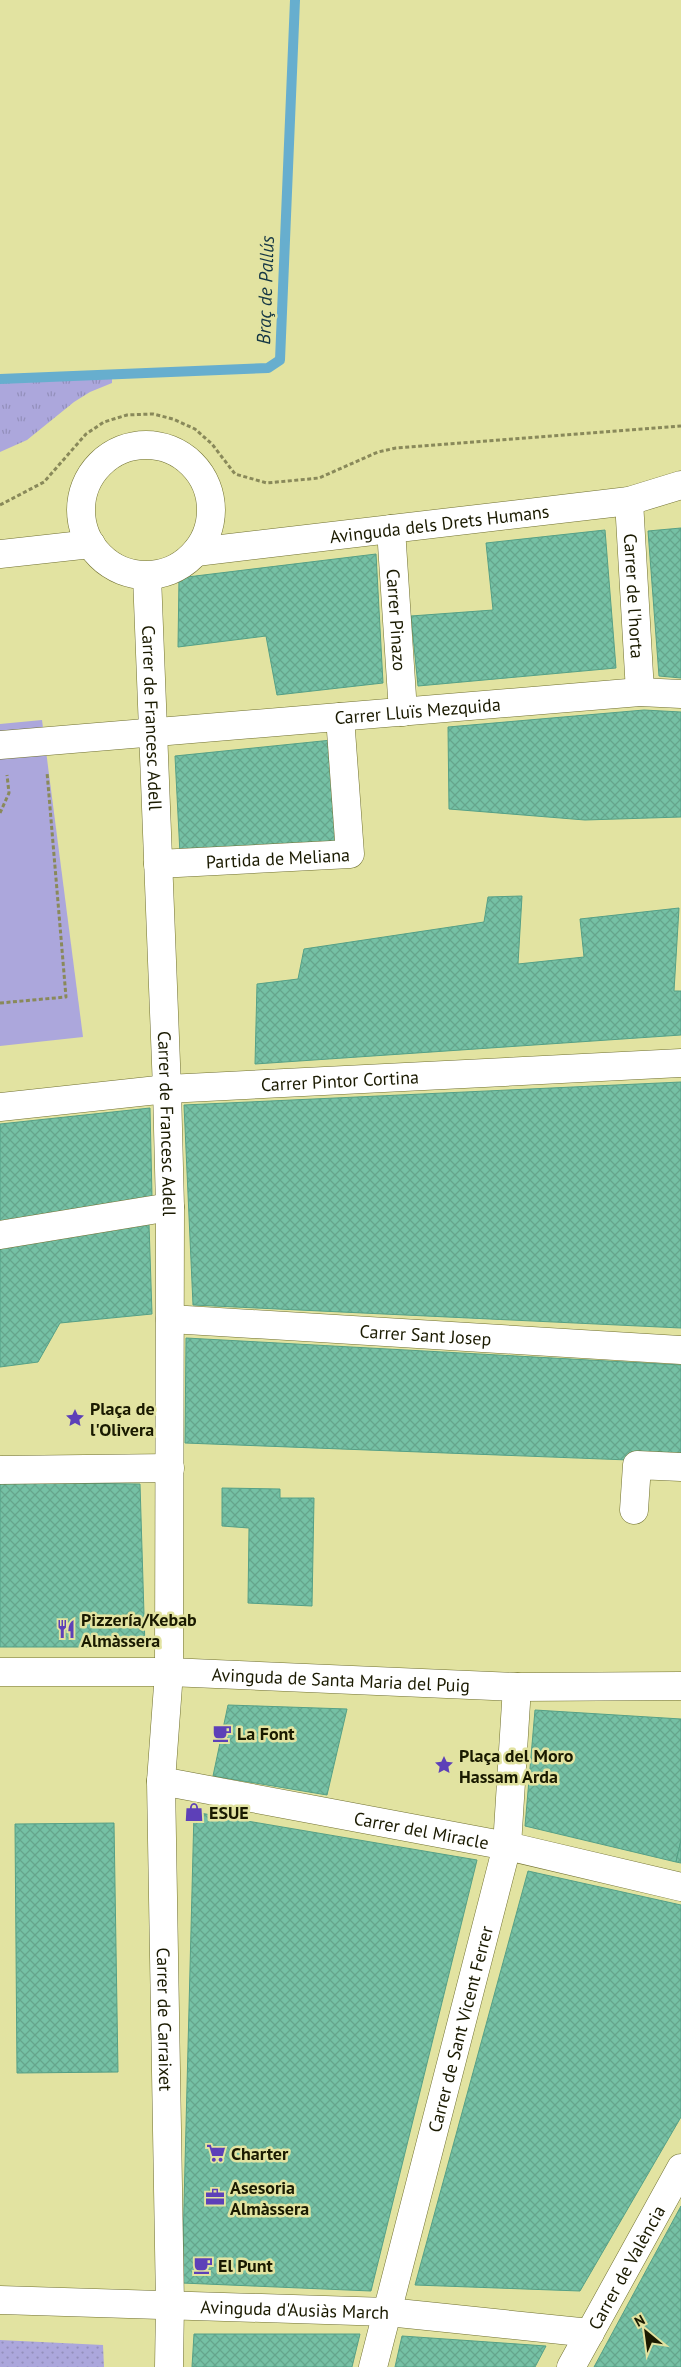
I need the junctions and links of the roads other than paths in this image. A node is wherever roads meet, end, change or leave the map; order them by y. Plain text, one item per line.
1 (681, 485) edge
2 (629, 500) junction
3 (391, 529) junction
4 (90, 544) junction
5 (196, 552) junction
6 (0, 554) edge
7 (148, 576) junction
8 (640, 692) junction
9 (681, 694) edge
10 (403, 712) junction
11 (340, 717) junction
12 (154, 732) junction
13 (3, 745) edge
14 (158, 864) junction
15 (681, 1063) edge
16 (167, 1088) junction
17 (0, 1107) edge
18 (170, 1208) junction
19 (0, 1235) edge
20 (170, 1319) junction
21 (681, 1350) edge
22 (681, 1467) edge
23 (170, 1468) junction
24 (0, 1470) edge
25 (634, 1510) dead end
26 (0, 1672) edge
27 (169, 1672) junction
28 (681, 1686) edge
29 (517, 1687) junction
30 (161, 1780) junction
31 (507, 1846) junction
32 (681, 1887) edge
33 (681, 2168) edge
34 (0, 2300) edge
35 (170, 2304) junction
36 (388, 2312) junction
37 (590, 2333) junction
38 (169, 2367) edge
39 (373, 2367) edge
40 (571, 2367) edge

1 - 2 street, Avinguda dels Drets Humans
2 - 3 street, Avinguda dels Drets Humans
2 - 8 street, Carrer de l'horta
3 - 5 street, Avinguda dels Drets Humans
3 - 10 street, Carrer Pinazo
4 - 5 street
4 - 6 street
4 - 7 street
5 - 7 street
7 - 12 street, Carrer de Francesc Adell
8 - 9 street, Carrer Lluïs Mezquida
8 - 10 street, Carrer Lluïs Mezquida
10 - 11 street, Carrer Lluïs Mezquida
11 - 12 street, Carrer Lluïs Mezquida
11 - 14 street, Partida de Meliana
12 - 13 street, Carrer Lluïs Mezquida
12 - 14 street, Carrer de Francesc Adell
14 - 16 street, Carrer de Francesc Adell
15 - 16 street, Carrer Pintor Cortina
16 - 17 street, Carrer Pintor Cortina
16 - 18 street, Carrer de Francesc Adell
18 - 19 street
18 - 20 street, Carrer de Francesc Adell
20 - 21 street, Carrer Sant Josep
20 - 23 street, Carrer de Francesc Adell
22 - 25 street
23 - 24 street
23 - 27 street, Carrer de Francesc Adell
26 - 27 street, Avinguda de Santa Maria del Puig
27 - 29 street, Avinguda de Santa Maria del Puig
27 - 30 street, Carrer de Carraixet
28 - 29 street, Avinguda de Santa Maria del Puig
29 - 31 street, Carrer de Sant Vicent Ferrer
30 - 31 street, Carrer del Miracle
30 - 35 street, Carrer de Carraixet
31 - 32 street, Carrer del Miracle
31 - 36 street, Carrer de Sant Vicent Ferrer
33 - 37 street, Carrer de València
34 - 35 street, Avinguda d'Ausiàs March
35 - 36 street, Avinguda d'Ausiàs March
35 - 38 street, Carrer de Carraixet
36 - 37 street, Avinguda d'Ausiàs March
36 - 39 street, Carrer de Sant Vicent Ferrer
37 - 40 street, Carrer de València

